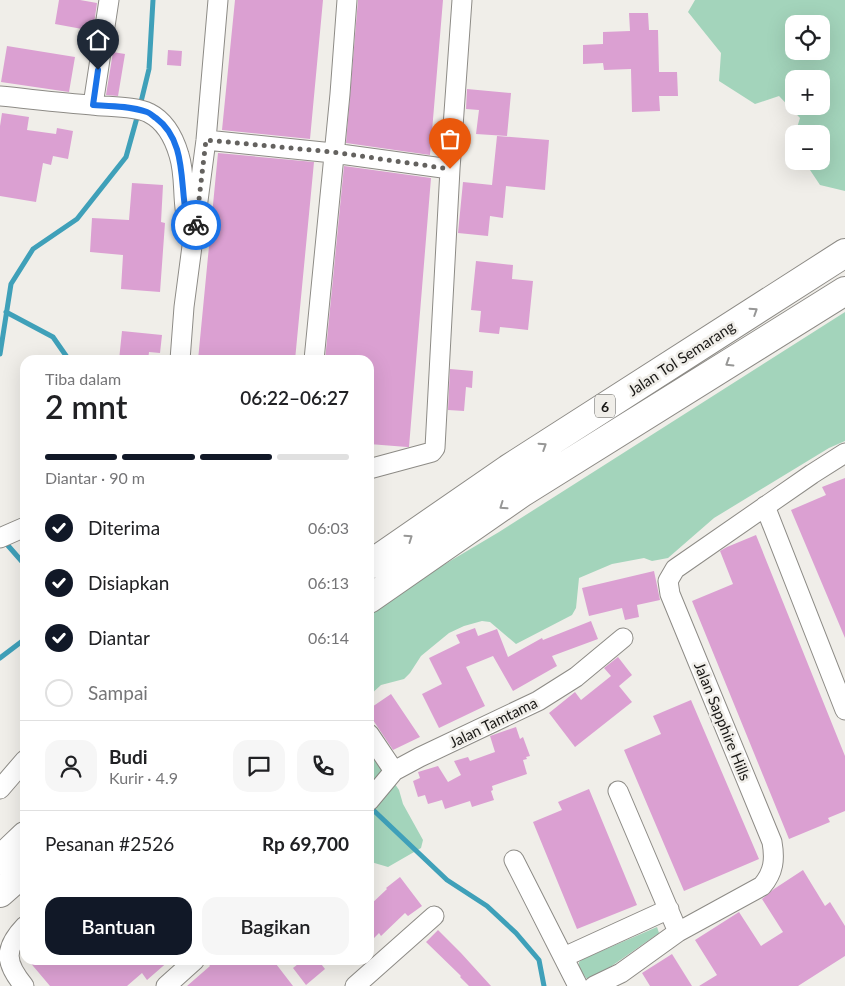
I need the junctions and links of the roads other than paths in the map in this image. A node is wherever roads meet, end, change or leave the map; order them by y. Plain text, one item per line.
1 (109, 0) edge
2 (218, 0) edge
3 (347, 0) edge
4 (462, 0) edge
5 (0, 96) edge
6 (93, 105) junction
7 (206, 140) junction
8 (333, 152) junction
9 (450, 169) junction
10 (194, 236) junction
11 (845, 253) edge
12 (845, 291) edge
13 (180, 355) edge
14 (314, 355) edge
15 (845, 453) edge
16 (374, 467) edge
17 (765, 506) junction
18 (20, 528) edge
19 (0, 538) edge
20 (374, 563) edge
21 (374, 596) edge
22 (623, 638) dead end
23 (845, 710) edge
24 (374, 742) edge
25 (20, 766) edge
26 (394, 772) junction
27 (0, 789) edge
28 (618, 791) dead end
29 (374, 795) edge
30 (20, 841) edge
31 (0, 860) edge
32 (514, 860) dead end
33 (20, 875) edge
34 (0, 893) edge
35 (669, 909) junction
36 (434, 916) dead end
37 (20, 931) edge
38 (678, 932) junction
39 (564, 958) junction
40 (189, 965) edge
41 (625, 980) edge
42 (24, 986) edge
43 (166, 986) edge
44 (355, 986) edge
45 (578, 986) edge
46 (594, 986) edge

1 - 6 street
2 - 7 street
3 - 8 street
4 - 9 street
5 - 6 street
6 - 10 street
7 - 8 street
7 - 10 street
8 - 9 street
8 - 14 street
9 - 16 street
10 - 13 street
20 -> 11 highway, Jalan Tol Semarang / 6
12 -> 21 highway, Jalan Tol Semarang / 6
15 - 17 street, Jalan Sapphire Hills
17 - 23 street
17 - 38 street, Jalan Sapphire Hills
18 - 19 street
22 - 26 street, Jalan Tamtama
24 - 26 street
25 - 27 street
26 - 29 street, Jalan Tamtama
28 - 35 street
30 - 31 highway
32 - 39 street
33 - 34 highway
35 - 38 street
35 - 39 street
36 - 44 street
37 - 42 street
38 - 41 street, Jalan Sapphire Hills
39 - 45 street
40 - 43 street
41 - 46 street, Jalan Sapphire Hills

